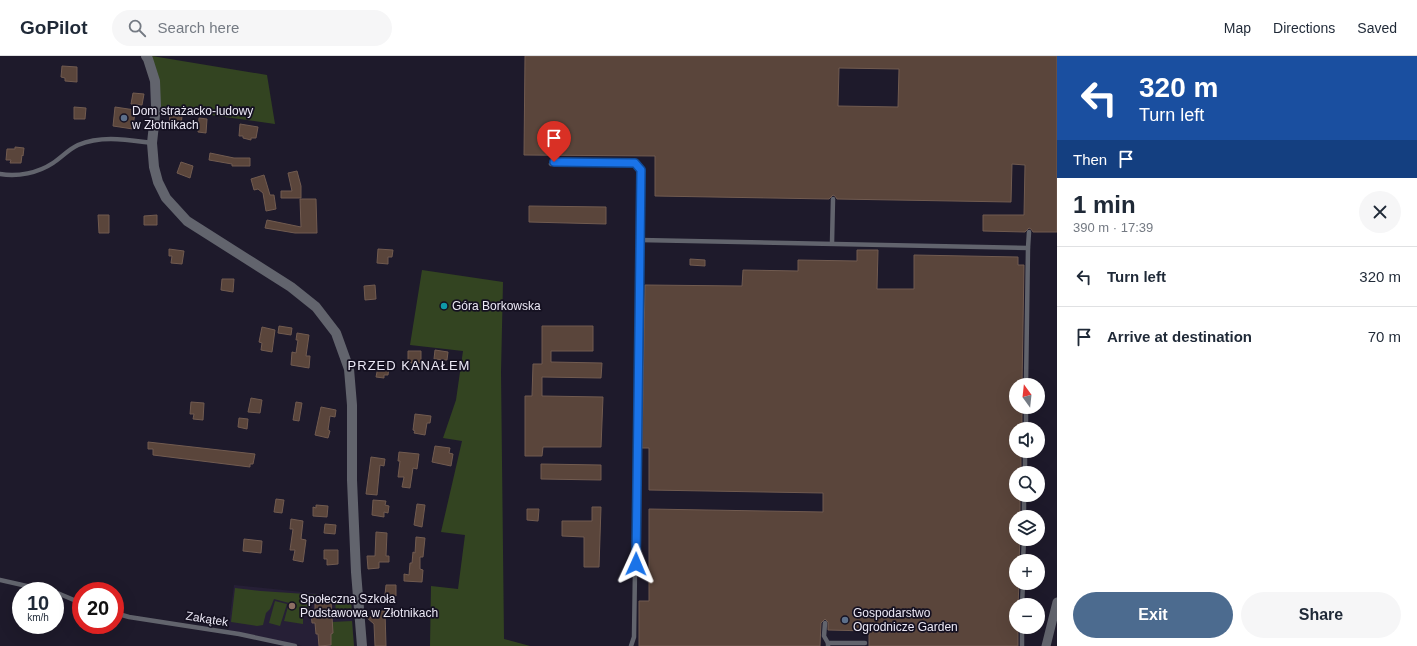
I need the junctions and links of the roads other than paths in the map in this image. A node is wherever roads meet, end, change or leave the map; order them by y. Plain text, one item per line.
1 (146, 56) edge
2 (152, 143) junction
3 (551, 164) dead end
4 (0, 174) edge
5 (833, 199) dead end
6 (1029, 232) dead end
7 (640, 240) junction
8 (832, 243) junction
9 (1028, 248) junction
10 (1026, 378) edge
11 (0, 580) edge
12 (12, 583) edge
13 (1057, 602) edge
14 (124, 615) edge
15 (825, 623) dead end
16 (1022, 634) edge
17 (865, 643) dead end
18 (828, 645) edge
19 (295, 646) edge
20 (362, 646) edge
21 (631, 646) edge
22 (1022, 646) edge
23 (1046, 646) edge

1 - 2 street
2 - 4 lane
2 - 20 street
3 - 7 lane
5 - 8 lane
6 - 9 lane
7 - 8 lane
7 - 21 lane
8 - 9 lane
9 - 10 lane
11 - 12 lane
13 - 23 street
14 - 19 lane, Zakątek
15 - 18 lane
16 - 22 lane
17 - 18 lane

